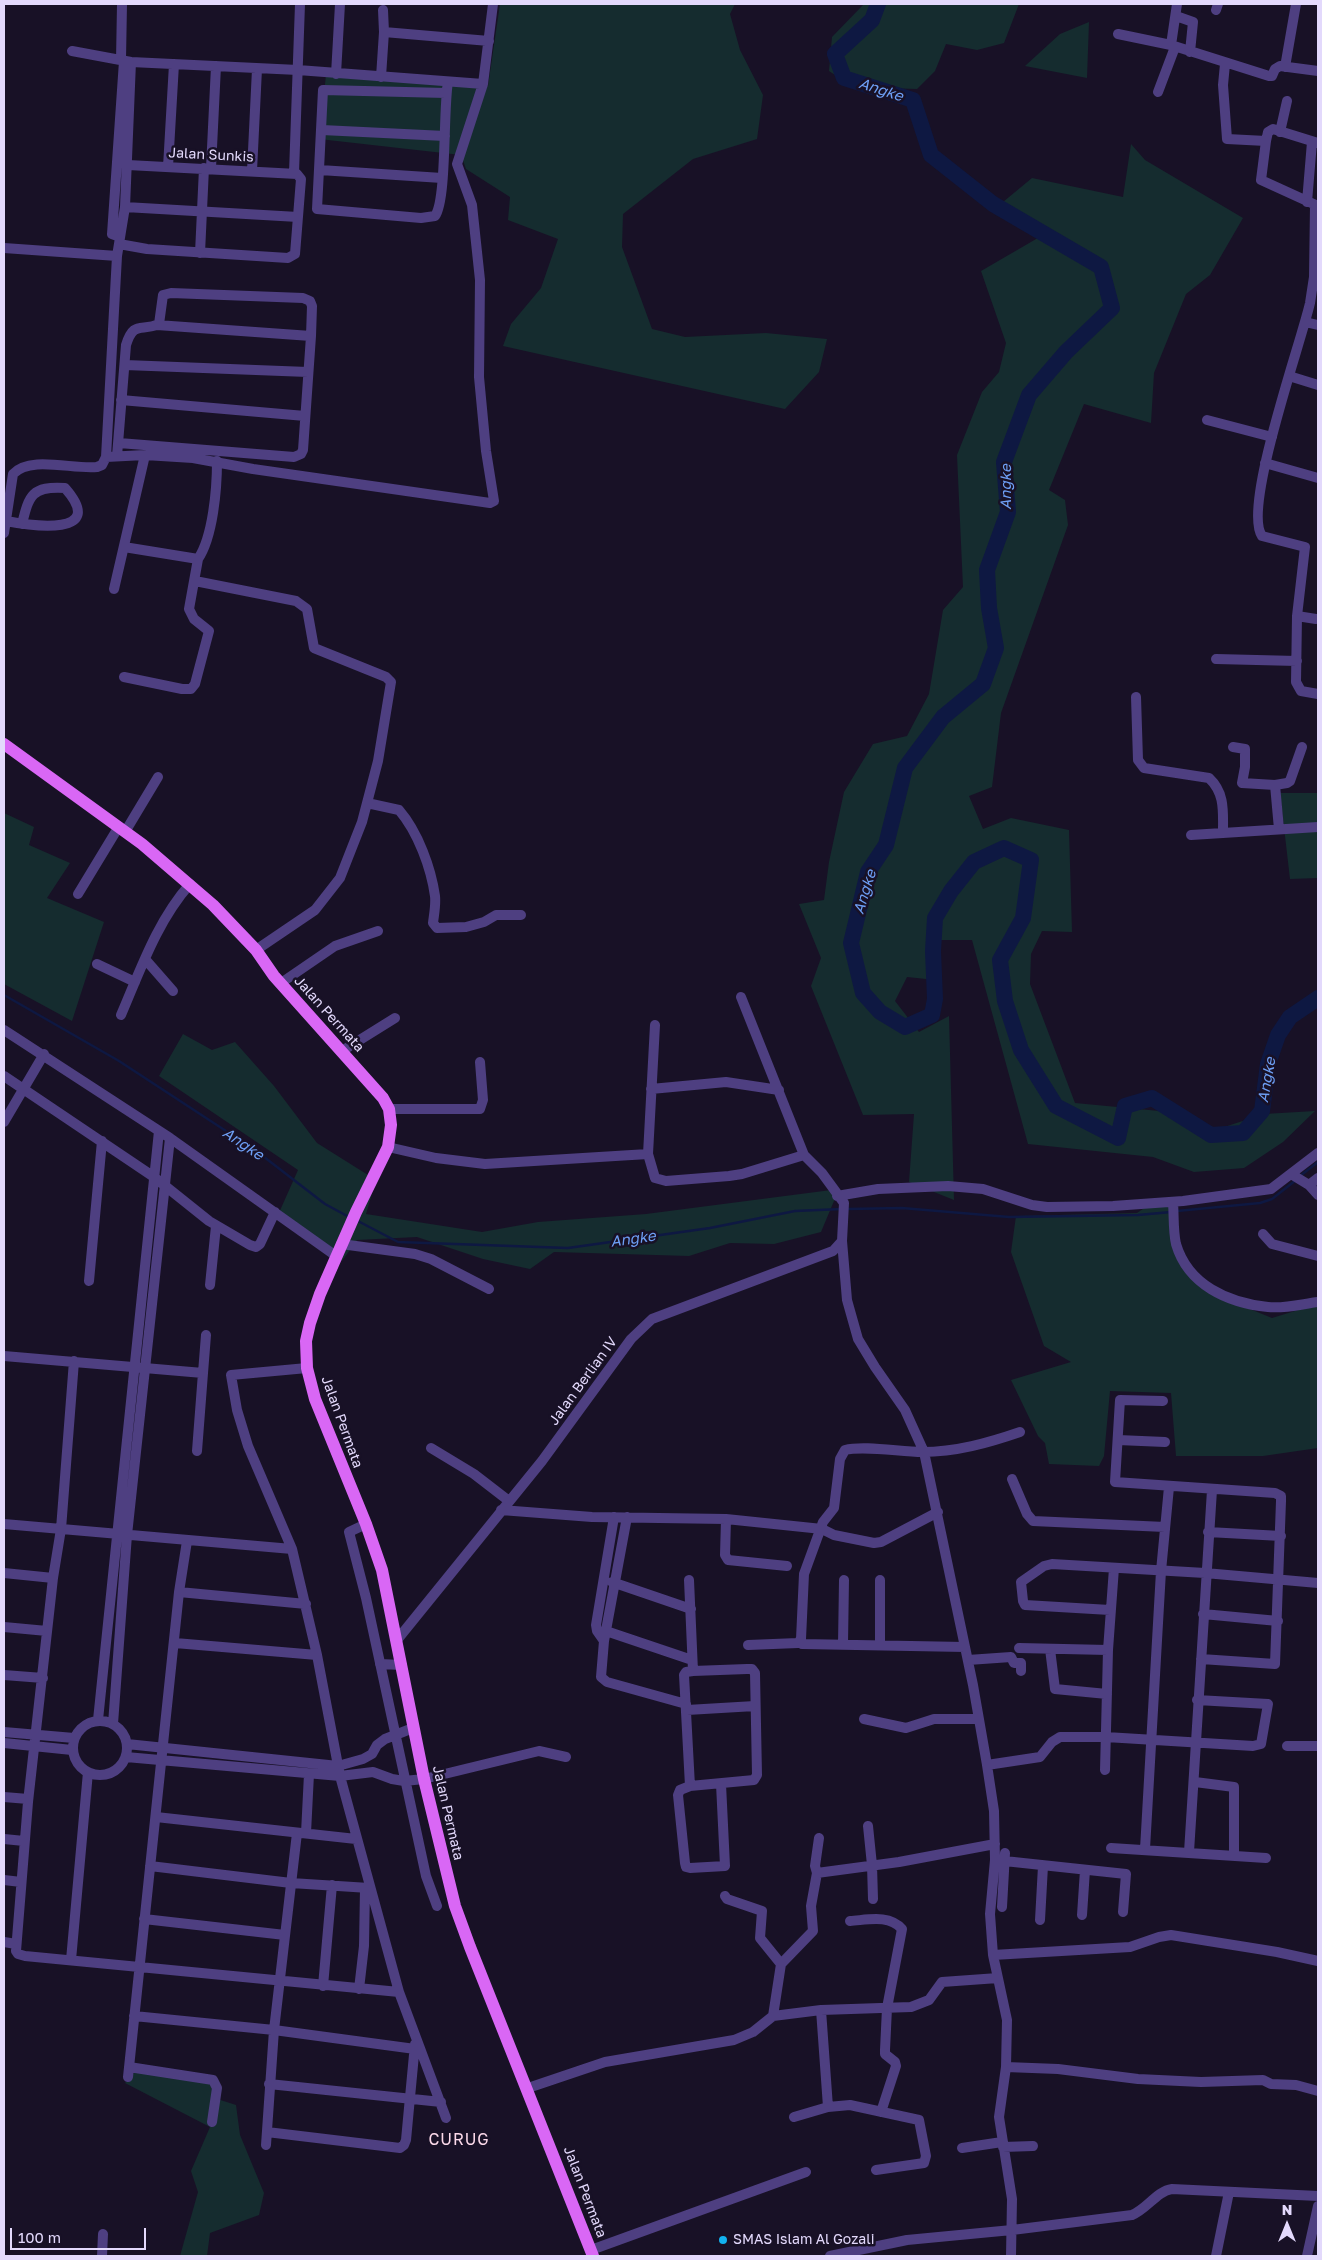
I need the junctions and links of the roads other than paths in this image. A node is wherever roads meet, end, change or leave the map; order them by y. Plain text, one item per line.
1 (122, 4) edge
2 (300, 4) edge
3 (340, 4) edge
4 (493, 4) edge
5 (1177, 4) edge
6 (1296, 4) edge
7 (384, 10) dead end
8 (1176, 16) junction
9 (384, 32) junction
10 (1118, 34) dead end
11 (489, 41) junction
12 (1173, 46) junction
13 (72, 51) dead end
14 (1190, 52) junction
15 (125, 61) junction
16 (174, 64) junction
17 (1225, 64) junction
18 (216, 66) junction
19 (1285, 67) junction
20 (257, 68) junction
21 (298, 70) junction
22 (1318, 72) edge
23 (336, 74) junction
24 (381, 77) junction
25 (448, 82) junction
26 (483, 84) junction
27 (1158, 92) dead end
28 (446, 93) junction
29 (1288, 101) dead end
30 (322, 130) junction
31 (1280, 132) junction
32 (445, 136) junction
33 (1266, 141) junction
34 (1315, 143) edge
35 (128, 165) junction
36 (168, 167) junction
37 (207, 168) junction
38 (320, 170) junction
39 (252, 171) junction
40 (294, 173) junction
41 (442, 178) junction
42 (127, 182) junction
43 (116, 183) junction
44 (1313, 204) edge
45 (125, 208) junction
46 (202, 210) junction
47 (298, 217) junction
48 (119, 241) junction
49 (4, 248) edge
50 (200, 252) junction
51 (117, 256) junction
52 (1305, 322) junction
53 (157, 325) junction
54 (1318, 325) edge
55 (310, 336) junction
56 (125, 365) junction
57 (308, 372) junction
58 (1289, 376) junction
59 (1318, 385) edge
60 (120, 400) junction
61 (305, 416) junction
62 (1207, 420) dead end
63 (1272, 437) junction
64 (120, 443) junction
65 (145, 455) junction
66 (111, 457) junction
67 (217, 461) junction
68 (1265, 463) junction
69 (8, 474) edge
70 (1318, 478) edge
71 (6, 521) junction
72 (22, 524) junction
73 (4, 533) edge
74 (124, 547) junction
75 (198, 559) junction
76 (195, 581) junction
77 (114, 589) dead end
78 (1298, 616) junction
79 (1316, 619) dead end
80 (1216, 659) dead end
81 (1298, 661) junction
82 (124, 677) dead end
83 (1318, 694) edge
84 (1136, 696) dead end
85 (4, 744) edge
86 (1233, 747) dead end
87 (1302, 748) dead end
88 (158, 777) dead end
89 (1275, 785) junction
90 (367, 803) junction
91 (1318, 827) edge
92 (1279, 829) junction
93 (122, 830) junction
94 (1223, 831) junction
95 (1190, 835) dead end
96 (190, 884) junction
97 (78, 894) dead end
98 (521, 915) dead end
99 (378, 932) dead end
100 (256, 950) junction
101 (145, 959) junction
102 (97, 964) dead end
103 (135, 982) junction
104 (281, 984) junction
105 (173, 991) dead end
106 (741, 997) dead end
107 (121, 1015) dead end
108 (395, 1018) dead end
109 (655, 1025) dead end
110 (4, 1030) edge
111 (342, 1052) junction
112 (44, 1054) junction
113 (480, 1062) dead end
114 (4, 1076) edge
115 (651, 1089) junction
116 (24, 1090) junction
117 (779, 1090) junction
118 (389, 1109) junction
119 (5, 1119) edge
120 (158, 1131) junction
121 (170, 1138) junction
122 (102, 1141) junction
123 (388, 1146) junction
124 (1318, 1153) edge
125 (648, 1154) junction
126 (804, 1155) junction
127 (154, 1178) junction
128 (1299, 1178) junction
129 (1318, 1178) edge
130 (164, 1186) junction
131 (1318, 1194) edge
132 (841, 1199) junction
133 (1173, 1206) junction
134 (275, 1212) junction
135 (216, 1226) junction
136 (1263, 1234) dead end
137 (842, 1241) junction
138 (341, 1245) junction
139 (1318, 1256) edge
140 (89, 1280) dead end
141 (210, 1285) dead end
142 (489, 1289) dead end
143 (1318, 1302) edge
144 (206, 1335) dead end
145 (4, 1356) edge
146 (74, 1361) junction
147 (134, 1367) junction
148 (145, 1368) junction
149 (307, 1368) junction
150 (203, 1373) junction
151 (1163, 1401) dead end
152 (1020, 1432) dead end
153 (1118, 1440) junction
154 (1165, 1442) dead end
155 (431, 1448) dead end
156 (197, 1451) dead end
157 (924, 1452) junction
158 (1012, 1479) dead end
159 (1169, 1488) junction
160 (1212, 1490) junction
161 (509, 1501) junction
162 (501, 1510) junction
163 (938, 1512) junction
164 (627, 1516) junction
165 (614, 1517) junction
166 (726, 1519) junction
167 (4, 1524) edge
168 (366, 1524) junction
169 (1165, 1527) junction
170 (61, 1529) junction
171 (822, 1529) junction
172 (1208, 1532) junction
173 (116, 1533) junction
174 (127, 1535) junction
175 (1281, 1536) junction
176 (187, 1541) junction
177 (292, 1549) junction
178 (787, 1566) dead end
179 (1114, 1568) junction
180 (1161, 1571) junction
181 (4, 1573) edge
182 (1205, 1573) junction
183 (53, 1578) junction
184 (809, 1579) dead end
185 (1280, 1579) junction
186 (604, 1580) junction
187 (689, 1580) dead end
188 (844, 1580) dead end
189 (880, 1580) dead end
190 (616, 1583) junction
191 (1318, 1583) edge
192 (179, 1592) junction
193 (306, 1604) junction
194 (691, 1609) junction
195 (1110, 1610) junction
196 (1203, 1614) junction
197 (1278, 1621) junction
198 (4, 1627) edge
199 (47, 1631) junction
200 (605, 1636) junction
201 (397, 1640) junction
202 (174, 1643) junction
203 (844, 1644) junction
204 (748, 1645) dead end
205 (880, 1645) junction
206 (965, 1647) junction
207 (1019, 1648) dead end
208 (1050, 1649) junction
209 (1108, 1650) junction
210 (317, 1655) junction
211 (1201, 1659) junction
212 (692, 1660) junction
213 (968, 1660) junction
214 (380, 1664) junction
215 (402, 1665) junction
216 (692, 1671) junction
217 (1021, 1671) dead end
218 (4, 1675) edge
219 (44, 1678) junction
220 (1107, 1694) junction
221 (1197, 1700) junction
222 (755, 1706) junction
223 (686, 1707) junction
224 (864, 1719) dead end
225 (978, 1719) junction
226 (98, 1720) junction
227 (113, 1724) junction
228 (413, 1728) junction
229 (4, 1732) edge
230 (37, 1735) junction
231 (395, 1735) junction
232 (1106, 1737) junction
233 (74, 1738) junction
234 (1151, 1739) junction
235 (4, 1743) edge
236 (1196, 1743) junction
237 (127, 1744) junction
238 (36, 1746) junction
239 (1287, 1746) dead end
240 (1318, 1746) edge
241 (163, 1748) junction
242 (72, 1750) junction
243 (126, 1757) junction
244 (566, 1757) dead end
245 (162, 1760) junction
246 (987, 1765) junction
247 (338, 1766) junction
248 (1105, 1770) dead end
249 (88, 1772) junction
250 (309, 1774) junction
251 (340, 1776) junction
252 (424, 1779) junction
253 (404, 1782) junction
254 (1195, 1782) junction
255 (721, 1784) junction
256 (690, 1786) junction
257 (4, 1797) edge
258 (28, 1799) junction
259 (156, 1817) junction
260 (868, 1826) dead end
261 (301, 1833) junction
262 (819, 1838) dead end
263 (4, 1839) edge
264 (356, 1839) junction
265 (24, 1841) junction
266 (995, 1844) junction
267 (1111, 1848) dead end
268 (1145, 1849) junction
269 (1189, 1852) junction
270 (1234, 1856) junction
271 (1001, 1858) junction
272 (1266, 1858) dead end
273 (872, 1865) junction
274 (150, 1866) junction
275 (1043, 1866) junction
276 (1085, 1870) junction
277 (817, 1873) junction
278 (4, 1880) edge
279 (22, 1882) junction
280 (291, 1883) junction
281 (332, 1885) junction
282 (367, 1888) junction
283 (725, 1896) dead end
284 (873, 1899) dead end
285 (436, 1906) dead end
286 (1002, 1908) dead end
287 (1123, 1912) dead end
288 (1082, 1916) dead end
289 (144, 1919) junction
290 (1040, 1920) dead end
291 (850, 1921) dead end
292 (285, 1935) junction
293 (4, 1942) edge
294 (16, 1944) junction
295 (994, 1955) junction
296 (71, 1960) junction
297 (1318, 1961) edge
298 (781, 1964) junction
299 (139, 1966) junction
300 (998, 1978) junction
301 (280, 1982) junction
302 (323, 1986) junction
303 (359, 1989) junction
304 (399, 1992) junction
305 (887, 2008) junction
306 (821, 2010) junction
307 (134, 2016) junction
308 (773, 2016) junction
309 (274, 2030) junction
310 (415, 2034) junction
311 (415, 2049) junction
312 (1006, 2067) junction
313 (269, 2084) junction
314 (528, 2088) junction
315 (1318, 2091) edge
316 (410, 2099) junction
317 (441, 2102) junction
318 (828, 2107) junction
319 (881, 2112) junction
320 (794, 2117) dead end
321 (446, 2118) dead end
322 (212, 2122) dead end
323 (267, 2132) junction
324 (266, 2144) dead end
325 (1003, 2145) junction
326 (1032, 2146) dead end
327 (962, 2148) dead end
328 (876, 2170) dead end
329 (806, 2172) dead end
330 (1228, 2192) junction
331 (1318, 2196) edge
332 (1318, 2206) edge
333 (1012, 2230) junction
334 (103, 2234) dead end
335 (592, 2253) edge
336 (102, 2256) edge
337 (830, 2256) edge
338 (1010, 2256) edge
339 (1216, 2256) edge
340 (1307, 2256) edge

1 - 15 street
2 - 21 street
3 - 23 street
4 - 11 street
5 - 8 street
6 - 19 street
7 - 9 street
8 - 12 street
8 - 14 street
9 - 11 street
9 - 24 street
10 - 12 street
11 - 26 street
12 - 14 street
12 - 27 street
13 - 15 street
14 - 17 street
15 - 16 street
15 - 35 street
15 - 43 street
16 - 18 street
16 - 36 street
17 - 19 street
17 - 33 street
18 - 20 street
18 - 37 street
19 - 22 street
20 - 21 street
20 - 39 street
21 - 23 street
21 - 40 street
23 - 24 street
24 - 25 street
25 - 26 street
25 - 28 street
26 - 67 street
28 - 30 street
28 - 32 street
29 - 31 street
30 - 32 street
30 - 38 street
31 - 33 street
31 - 34 street
32 - 41 street
33 - 44 street
34 - 44 street
35 - 36 street, Jalan Sunkis
35 - 42 street
36 - 37 street, Jalan Sunkis
37 - 39 street, Jalan Sunkis
37 - 46 street
38 - 41 street
38 - 41 street
39 - 40 street, Jalan Sunkis
40 - 47 street
42 - 43 street
42 - 45 street
43 - 48 street
44 - 52 street
45 - 46 street
45 - 48 street
46 - 47 street
46 - 50 street
47 - 50 street
48 - 50 street
48 - 51 street
49 - 51 street
51 - 66 street
52 - 54 street
52 - 58 street
53 - 55 street
53 - 55 street
53 - 56 street
55 - 57 street
56 - 57 street
56 - 60 street
57 - 61 street
58 - 59 street
58 - 63 street
60 - 61 street
60 - 64 street
61 - 64 street
62 - 63 street
63 - 68 street
64 - 66 street
65 - 66 street
65 - 67 street
65 - 74 street
66 - 69 street
67 - 75 street
68 - 70 street
68 - 78 street
69 - 71 street
71 - 72 street
71 - 73 street
72 - 72 street
74 - 75 street
74 - 77 street
75 - 76 street
76 - 82 street
76 - 90 street
78 - 79 street
78 - 81 street
80 - 81 street
81 - 83 street
84 - 94 street
85 - 93 main road, Jalan Permata
86 - 89 street
87 - 89 street
88 - 93 street
89 - 92 street
90 - 98 street
90 - 100 street
91 - 92 street
92 - 94 street
93 - 96 main road, Jalan Permata
93 - 97 street
94 - 95 street
96 - 100 main road, Jalan Permata
96 - 101 street
99 - 104 street
100 - 104 main road, Jalan Permata
101 - 103 street
101 - 105 street
102 - 103 street
103 - 107 street
104 - 111 main road, Jalan Permata
106 - 117 street
108 - 111 street
109 - 115 street
110 - 112 street
111 - 118 main road, Jalan Permata
112 - 116 street
112 - 120 street
113 - 118 street
114 - 116 street
115 - 117 street
115 - 125 street
116 - 119 street
116 - 122 street
117 - 126 street
118 - 123 main road, Jalan Permata
120 - 121 street
120 - 127 street
121 - 130 street
121 - 134 street
122 - 127 street
122 - 140 street
123 - 125 street
123 - 138 main road, Jalan Permata
124 - 128 street
125 - 126 street
126 - 132 street
127 - 130 street
127 - 147 street
128 - 129 street
128 - 131 street
128 - 133 street
130 - 135 street
130 - 148 street
132 - 133 street
132 - 137 street
133 - 143 street
134 - 135 street
134 - 138 street
135 - 141 street
136 - 139 street
137 - 157 street
137 - 161 street, Jalan Berlian IV
138 - 142 street
138 - 149 main road, Jalan Permata
144 - 150 street
145 - 146 street
146 - 147 street
146 - 170 street
147 - 148 street
147 - 173 street
148 - 150 street
148 - 174 street
149 - 168 main road, Jalan Permata
149 - 177 street
150 - 156 street
151 - 153 street
152 - 157 street
153 - 154 street
153 - 159 street
155 - 161 street
157 - 163 street
157 - 171 street
158 - 169 street
159 - 160 street
159 - 169 street
160 - 172 street
160 - 175 street
161 - 162 street, Jalan Berlian IV
162 - 165 street
162 - 201 street, Jalan Berlian IV
163 - 171 street
163 - 206 street
164 - 165 street
164 - 166 street
164 - 190 street
165 - 186 street
166 - 171 street
166 - 178 street
167 - 170 street
168 - 201 main road, Jalan Permata
168 - 214 street
169 - 180 street
170 - 173 street
170 - 183 street
171 - 204 street
172 - 175 street
172 - 182 street
173 - 174 street
173 - 226 street
174 - 176 street
174 - 227 street
175 - 185 street
176 - 177 street
176 - 192 street
177 - 193 street
179 - 180 street
179 - 195 street
179 - 195 street
180 - 182 street
180 - 234 street
181 - 183 street
182 - 185 street
182 - 196 street
183 - 199 street
184 - 203 street
185 - 191 street
185 - 197 street
186 - 190 street
186 - 200 street
187 - 194 street
188 - 203 street
189 - 205 street
190 - 194 street
190 - 200 street
192 - 193 street
192 - 202 street
193 - 210 street
194 - 212 street
195 - 209 street
196 - 197 street
196 - 211 street
197 - 211 street
198 - 199 street
199 - 219 street
200 - 212 street
200 - 223 street
201 - 215 main road, Jalan Permata
202 - 210 street
202 - 241 street
203 - 205 street
205 - 206 street
206 - 213 street
207 - 208 street
208 - 209 street
208 - 220 street
209 - 220 street
210 - 247 street
211 - 221 street
212 - 216 street
213 - 217 street
213 - 225 street
214 - 215 street
214 - 231 street
215 - 228 main road, Jalan Permata
216 - 222 street
216 - 223 street
218 - 219 street
219 - 230 street
220 - 232 street
221 - 236 street
221 - 236 street
222 - 223 street
222 - 255 street
223 - 256 street
224 - 225 street
225 - 246 street
226 - 227 street
226 - 233 street
227 - 237 street
228 - 231 street
228 - 252 main road, Jalan Permata
229 - 230 street
230 - 233 street
230 - 238 street
231 - 247 street
231 - 253 street
232 - 234 street
232 - 246 street
232 - 248 street
233 - 242 street
234 - 236 street
234 - 268 street
235 - 238 street
236 - 254 street
237 - 241 street
237 - 243 street
238 - 242 street
238 - 258 street
239 - 240 street
241 - 245 street
241 - 247 street
242 - 249 street
243 - 245 street
243 - 249 street
244 - 252 street
245 - 250 street
245 - 259 street
246 - 266 street
247 - 251 street
249 - 296 street
250 - 251 street
250 - 261 street
251 - 253 street
251 - 264 street
252 - 253 street
252 - 314 main road, Jalan Permata
253 - 285 street
254 - 269 street
254 - 270 street
255 - 256 street
255 - 256 street
257 - 258 street
258 - 265 street
259 - 261 street
259 - 274 street
260 - 273 street
261 - 264 street
261 - 280 street
262 - 277 street
263 - 265 street
264 - 282 street
265 - 279 street
266 - 271 street
266 - 273 street
267 - 268 street
268 - 269 street
269 - 270 street
270 - 272 street
271 - 275 street
271 - 286 street
271 - 295 street
273 - 277 street
273 - 284 street
274 - 280 street
274 - 289 street
275 - 276 street
275 - 290 street
276 - 287 street
276 - 288 street
277 - 298 street
278 - 279 street
279 - 294 street
280 - 281 street
280 - 292 street
281 - 282 street
281 - 302 street
282 - 303 street
282 - 304 street
283 - 298 street
289 - 292 street
289 - 299 street
291 - 305 street
292 - 301 street
293 - 294 street
294 - 296 street
295 - 297 street
295 - 300 street
296 - 299 street
298 - 308 street
299 - 301 street
299 - 307 street
300 - 305 street
300 - 312 street
301 - 302 street
301 - 309 street
302 - 303 street
303 - 304 street
304 - 310 street
305 - 306 street
305 - 319 street
306 - 308 street
306 - 318 street
307 - 309 street
307 - 322 street
308 - 314 street
309 - 311 street
309 - 313 street
310 - 311 street
310 - 317 street
311 - 316 street
312 - 315 street
312 - 325 street
313 - 316 street
313 - 323 street
314 - 335 main road, Jalan Permata
316 - 317 street
316 - 323 street
317 - 321 street
318 - 319 street
318 - 320 street
319 - 328 street
323 - 324 street
325 - 326 street
325 - 327 street
325 - 333 street
329 - 335 street
330 - 331 street
330 - 333 street
330 - 339 street
332 - 340 street
333 - 337 street
333 - 338 street
334 - 336 street

